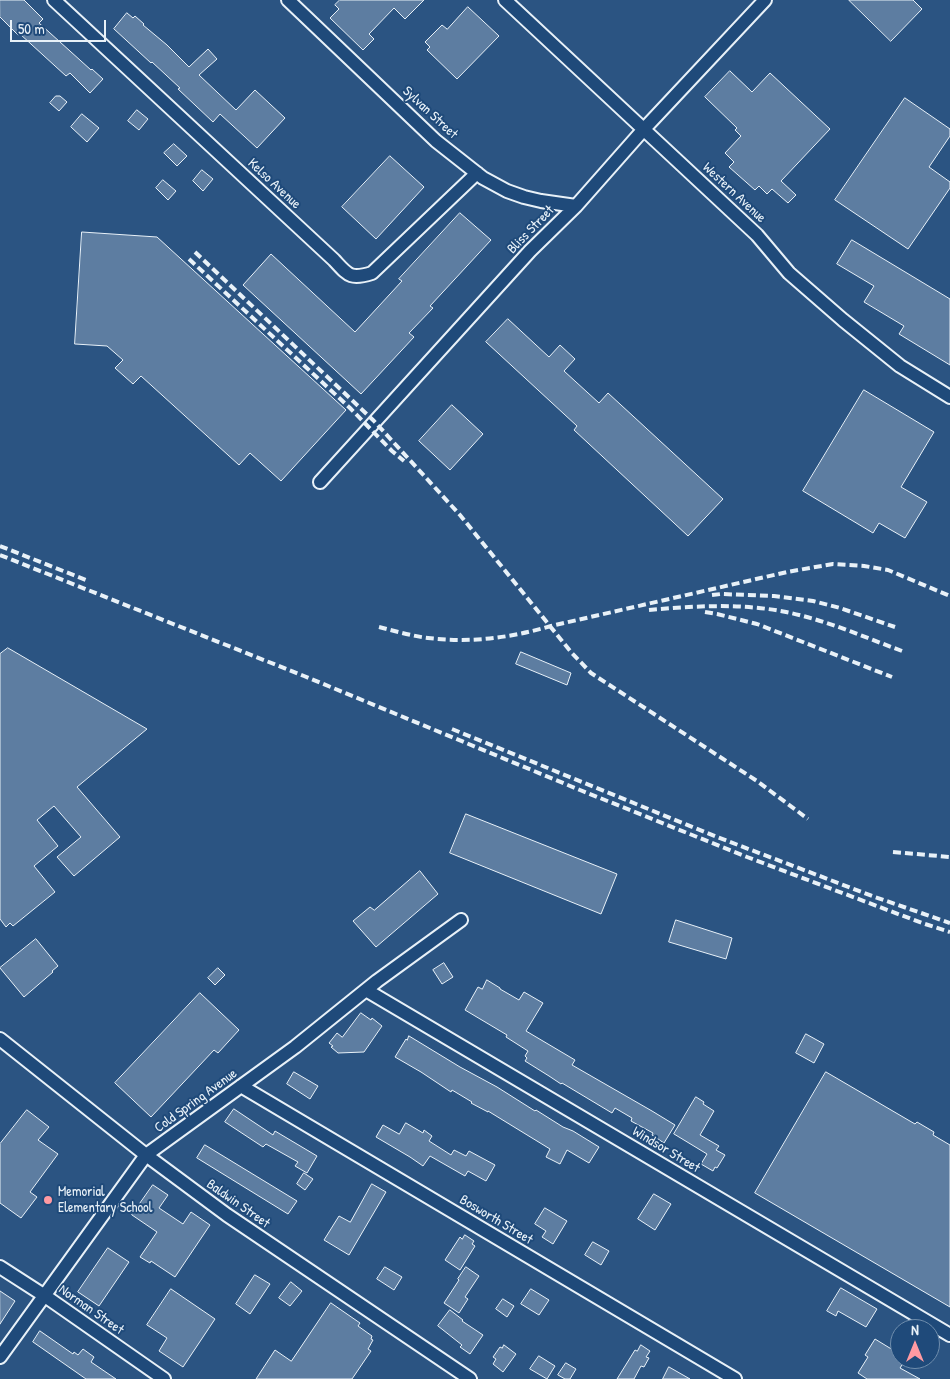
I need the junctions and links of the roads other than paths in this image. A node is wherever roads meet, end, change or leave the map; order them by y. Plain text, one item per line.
1 (54, 0) edge
2 (288, 0) edge
3 (505, 0) edge
4 (765, 0) edge
5 (644, 129) junction
6 (477, 173) junction
7 (576, 206) junction
8 (950, 397) edge
9 (320, 482) dead end
10 (461, 920) dead end
11 (366, 990) junction
12 (0, 1039) edge
13 (241, 1086) junction
14 (146, 1155) junction
15 (0, 1267) edge
16 (44, 1296) junction
17 (950, 1335) edge
18 (0, 1357) edge
19 (164, 1379) edge
20 (470, 1379) edge
21 (735, 1379) edge

1 - 6 street, Kelso Avenue
2 - 6 street, Sylvan Street
3 - 5 street, Western Avenue
4 - 5 street, Bliss Street
5 - 7 street, Bliss Street
5 - 8 street, Western Avenue
6 - 7 street, Sylvan Street
7 - 9 street, Bliss Street
10 - 11 street, Cold Spring Avenue
11 - 13 street, Cold Spring Avenue
11 - 17 street, Windsor Street
12 - 14 street, Baldwin Street
13 - 14 street, Cold Spring Avenue
13 - 21 street, Bosworth Street
14 - 16 street, Cold Spring Avenue
14 - 20 street, Baldwin Street
15 - 16 street, Norman Street
16 - 18 street, Cold Spring Avenue
16 - 19 street, Norman Street

